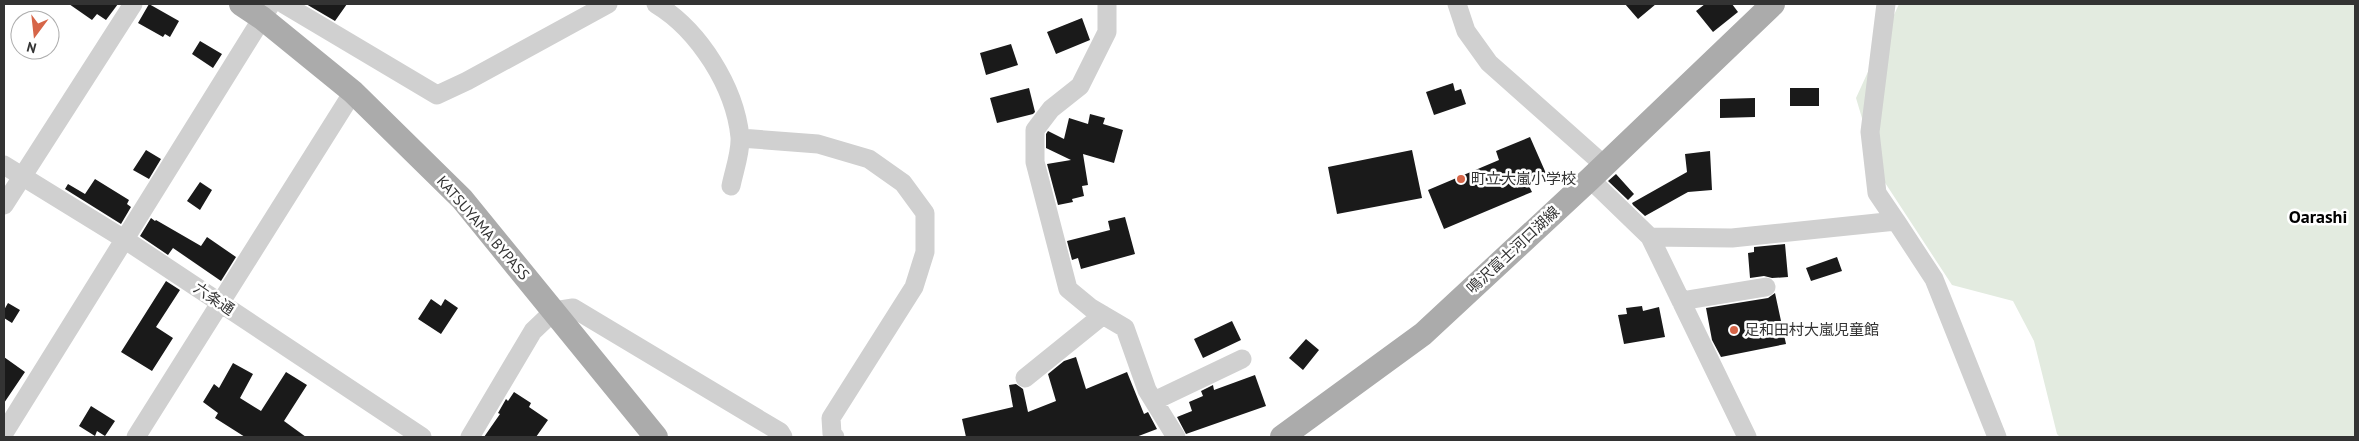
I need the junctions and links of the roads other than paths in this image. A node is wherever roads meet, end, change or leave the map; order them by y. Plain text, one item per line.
1 (133, 4) edge
2 (241, 4) edge
3 (284, 4) edge
4 (608, 4) edge
5 (656, 4) edge
6 (1107, 4) edge
7 (1457, 4) edge
8 (1773, 4) edge
9 (1886, 4) edge
10 (266, 11) edge
11 (353, 92) junction
12 (740, 138) junction
13 (4, 165) edge
14 (1597, 172) junction
15 (22, 176) junction
16 (731, 186) dead end
17 (4, 205) edge
18 (1896, 221) junction
19 (1650, 237) junction
20 (124, 239) junction
21 (1766, 287) dead end
22 (1680, 301) junction
23 (221, 304) junction
24 (554, 311) junction
25 (1103, 315) junction
26 (1242, 359) dead end
27 (1025, 378) dead end
28 (1154, 401) junction
29 (4, 433) edge
30 (136, 437) edge
31 (422, 437) edge
32 (470, 437) edge
33 (656, 437) edge
34 (783, 437) edge
35 (834, 437) edge
36 (1176, 437) edge
37 (1282, 437) edge
38 (1746, 437) edge
39 (1997, 437) edge

1 - 15 street
2 - 10 main road, KATSUYAMA BYPASS
3 - 4 street
5 - 12 street
6 - 25 street
7 - 14 street
8 - 14 main road, 鳴沢富士河口湖線
9 - 18 street
10 - 11 main road, KATSUYAMA BYPASS
10 - 20 street
11 - 23 street
11 - 24 main road, KATSUYAMA BYPASS
12 - 16 street
12 - 35 street
13 - 15 street, 六条通
14 - 19 street
14 - 37 main road, 鳴沢富士河口湖線
15 - 17 street
15 - 20 street, 六条通
18 - 19 street
18 - 39 street
19 - 22 street
20 - 23 street, 六条通
20 - 29 street
21 - 22 street
22 - 38 street
23 - 30 street
23 - 31 street, 六条通
24 - 32 street
24 - 33 main road, KATSUYAMA BYPASS
24 - 34 street
25 - 27 street
25 - 28 street
26 - 28 street
28 - 36 street

